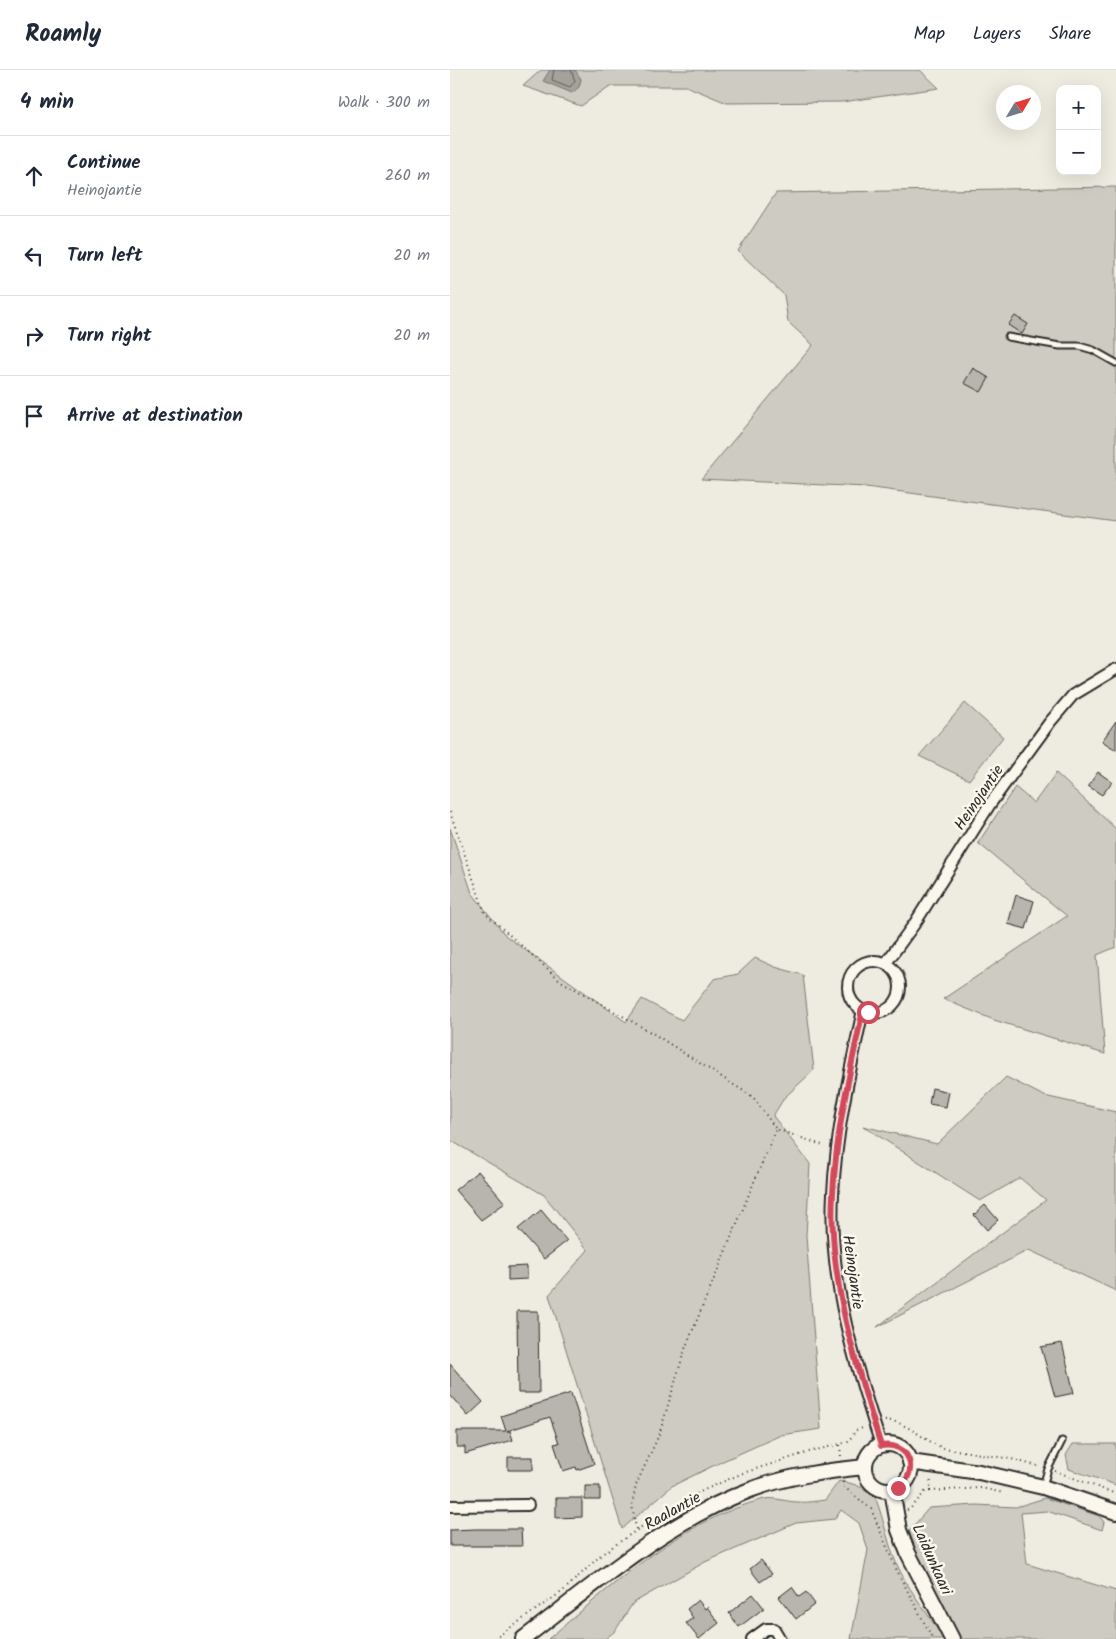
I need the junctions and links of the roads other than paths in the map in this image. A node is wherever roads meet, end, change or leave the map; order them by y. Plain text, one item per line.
1 (1008, 337) dead end
2 (1116, 363) edge
3 (1116, 669) edge
4 (886, 963) junction
5 (863, 1010) junction
6 (1062, 1441) dead end
7 (881, 1446) junction
8 (910, 1462) junction
9 (865, 1466) junction
10 (1042, 1487) junction
11 (892, 1490) junction
12 (528, 1505) dead end
13 (450, 1506) edge
14 (1116, 1512) edge
15 (523, 1639) edge
16 (752, 1639) edge
17 (780, 1639) edge
18 (952, 1639) edge

1 - 2 lane
3 - 4 street, Heinojantie
4 - 5 street
4 - 5 street
5 - 7 street, Heinojantie
6 - 10 lane
7 - 8 street
7 - 9 street
8 - 10 street
8 - 11 street
9 - 11 street
9 - 15 street, Raalantie
10 - 14 street
11 - 18 street, Laidunkaari
12 - 13 street
16 - 17 street

